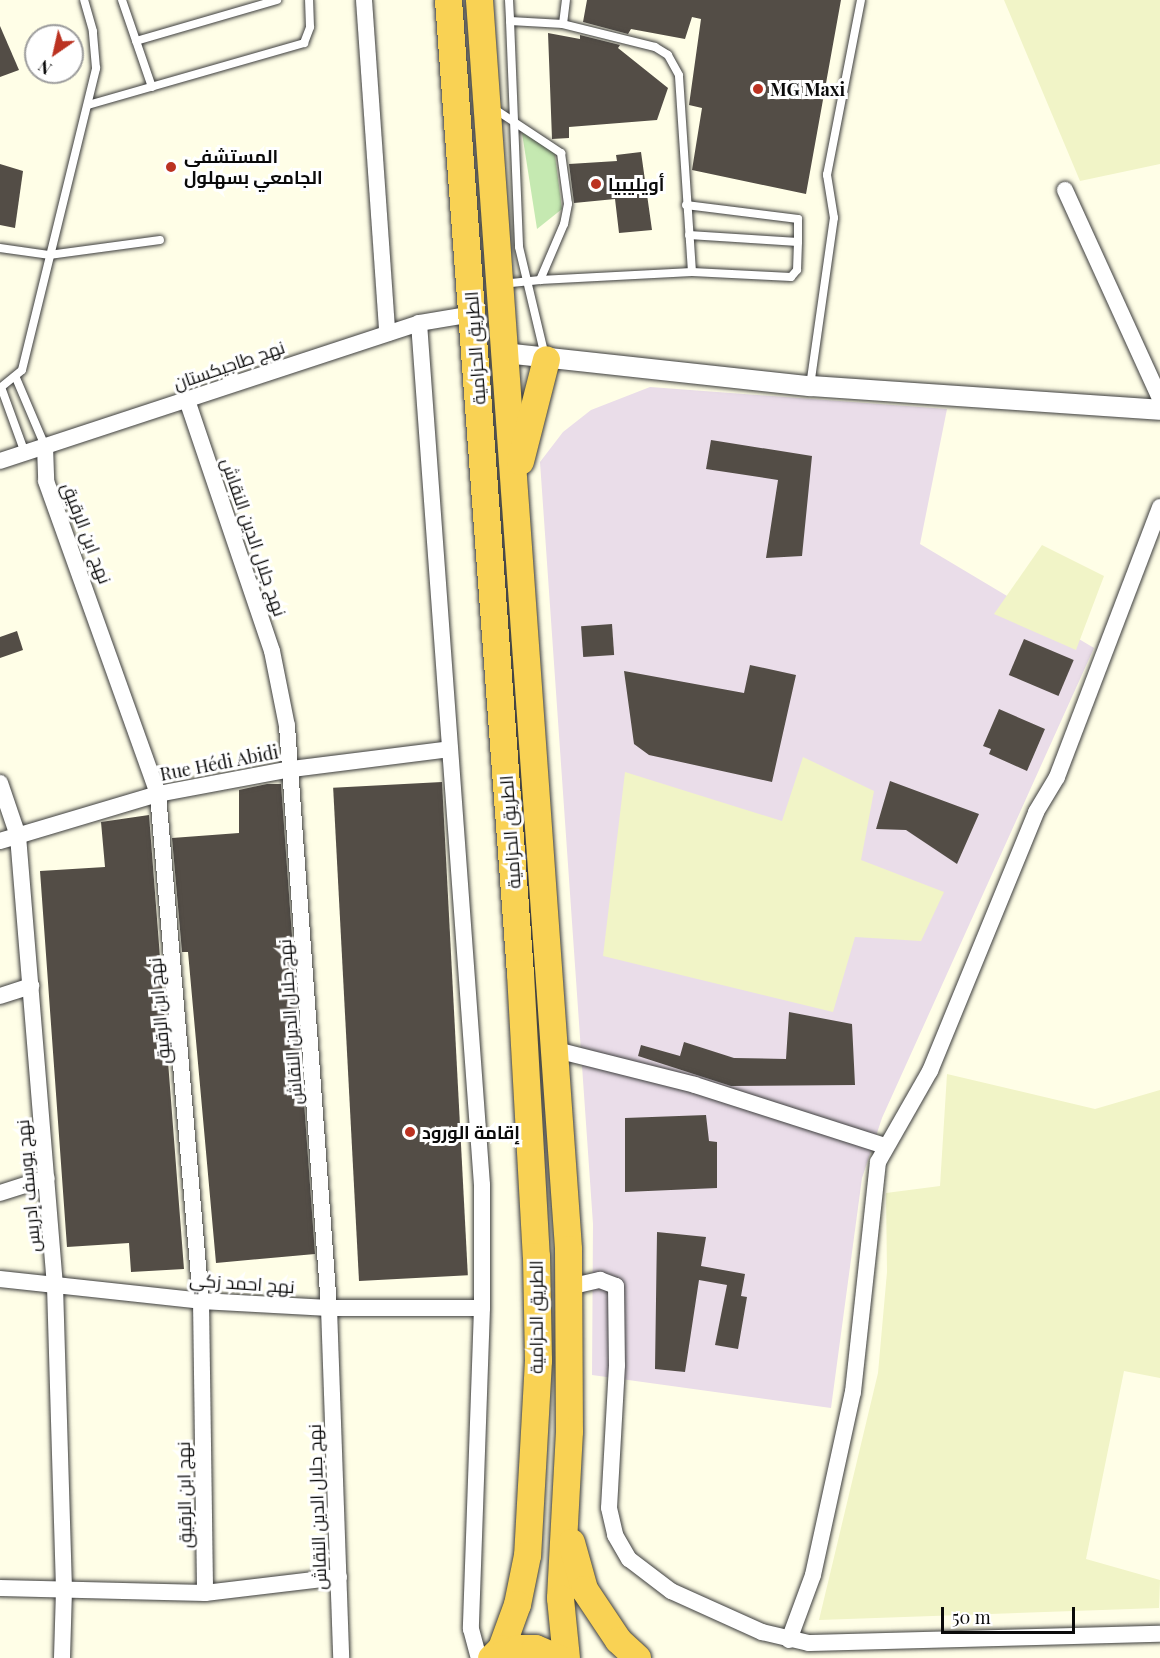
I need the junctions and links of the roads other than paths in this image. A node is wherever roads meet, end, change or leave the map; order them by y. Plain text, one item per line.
1 (84, 0) edge
2 (122, 0) edge
3 (277, 0) edge
4 (309, 0) edge
5 (364, 0) edge
6 (448, 0) edge
7 (479, 0) edge
8 (509, 0) edge
9 (566, 0) edge
10 (861, 0) edge
11 (510, 21) junction
12 (563, 24) junction
13 (136, 41) junction
14 (152, 87) junction
15 (484, 102) junction
16 (88, 105) junction
17 (512, 120) junction
18 (1065, 190) dead end
19 (686, 205) junction
20 (689, 235) junction
21 (160, 240) dead end
22 (798, 242) junction
23 (0, 248) edge
24 (49, 255) junction
25 (692, 272) junction
26 (540, 280) junction
27 (513, 283) junction
28 (473, 314) junction
29 (419, 323) junction
30 (387, 333) junction
31 (504, 353) junction
32 (546, 359) junction
33 (16, 378) junction
34 (810, 386) junction
35 (1, 387) edge
36 (1160, 398) edge
37 (187, 400) junction
38 (1160, 410) edge
39 (45, 446) junction
40 (25, 453) junction
41 (0, 461) edge
42 (46, 481) junction
43 (515, 486) junction
44 (1160, 507) edge
45 (450, 749) junction
46 (292, 769) junction
47 (0, 783) edge
48 (158, 794) junction
49 (18, 836) junction
50 (0, 841) edge
51 (31, 986) junction
52 (0, 996) edge
53 (556, 1050) junction
54 (885, 1146) junction
55 (47, 1178) junction
56 (0, 1192) edge
57 (0, 1279) edge
58 (55, 1286) junction
59 (569, 1287) junction
60 (201, 1301) junction
61 (329, 1308) junction
62 (483, 1308) junction
63 (566, 1488) junction
64 (339, 1577) junction
65 (0, 1588) edge
66 (64, 1590) junction
67 (205, 1593) junction
68 (1160, 1634) edge
69 (789, 1640) junction
70 (62, 1658) edge
71 (341, 1658) edge
72 (479, 1658) edge
73 (492, 1658) edge
74 (559, 1658) edge
75 (566, 1658) edge
76 (637, 1658) edge

1 - 16 lane
2 - 13 lane
3 - 13 lane
4 - 14 lane
5 - 30 street
6 - 28 highway, الطريق الحزامية
7 - 15 highway, الطريق الحزامية
8 - 11 lane
9 - 12 lane
10 - 34 lane
11 - 12 lane
11 - 17 lane
12 - 19 lane
13 - 14 lane
14 - 16 lane
15 - 17 lane
15 - 27 highway, الطريق الحزامية
16 - 24 lane
17 - 26 lane
17 - 27 lane
18 - 36 street
19 - 20 lane
19 - 22 lane
20 - 22 lane
20 - 25 lane
21 - 24 lane
22 - 25 lane
23 - 24 lane
24 - 33 lane
25 - 26 lane
26 - 27 lane
27 - 31 highway, الطريق الحزامية
27 - 32 lane
28 - 29 street, نهج طاجيكستان
28 - 73 highway, الطريق الحزامية
29 - 30 street, نهج طاجيكستان
29 - 45 street
30 - 37 street, نهج طاجيكستان
31 - 32 street
31 - 43 highway, الطريق الحزامية
32 - 34 street
32 - 43 highway
33 - 35 lane
33 - 39 lane
34 - 38 street
35 - 40 lane
37 - 39 street, نهج طاجيكستان
37 - 46 street, نهج جلال الدين النقاش
39 - 40 street, نهج طاجيكستان
39 - 42 street, نهج ابن الرقيق
40 - 41 street, نهج طاجيكستان
40 - 42 street
42 - 48 street, نهج ابن الرقيق
43 - 53 highway, الطريق الحزامية
44 - 54 street
45 - 46 street, Rue Hédi Abidi
45 - 62 street
46 - 48 street, Rue Hédi Abidi
46 - 61 street, نهج جلال الدين النقاش
47 - 49 street, نهج يوسف إدريس
48 - 49 street, Rue Hédi Abidi
48 - 60 street, نهج ابن الرقيق
49 - 50 street, Rue Hédi Abidi
49 - 51 street, نهج يوسف إدريس
51 - 52 street
51 - 55 street, نهج يوسف إدريس
53 - 54 street
53 - 59 highway, الطريق الحزامية
54 - 69 street
55 - 56 street
55 - 58 street, نهج يوسف إدريس
57 - 58 street, نهج احمد زكي
58 - 60 street, نهج احمد زكي
58 - 66 street, نهج يوسف إدريس
59 - 63 highway, الطريق الحزامية
59 - 69 street
60 - 61 street, نهج احمد زكي
60 - 67 street, نهج ابن الرقيق
61 - 62 street, نهج احمد زكي
61 - 64 street, نهج جلال الدين النقاش
62 - 72 street
63 - 75 highway, الطريق الحزامية
63 - 76 highway
64 - 67 street
64 - 71 street, نهج جلال الدين النقاش
65 - 66 street
66 - 67 street
66 - 70 street, نهج يوسف إدريس
68 - 69 street
73 - 74 highway, الطريق الحزامية

